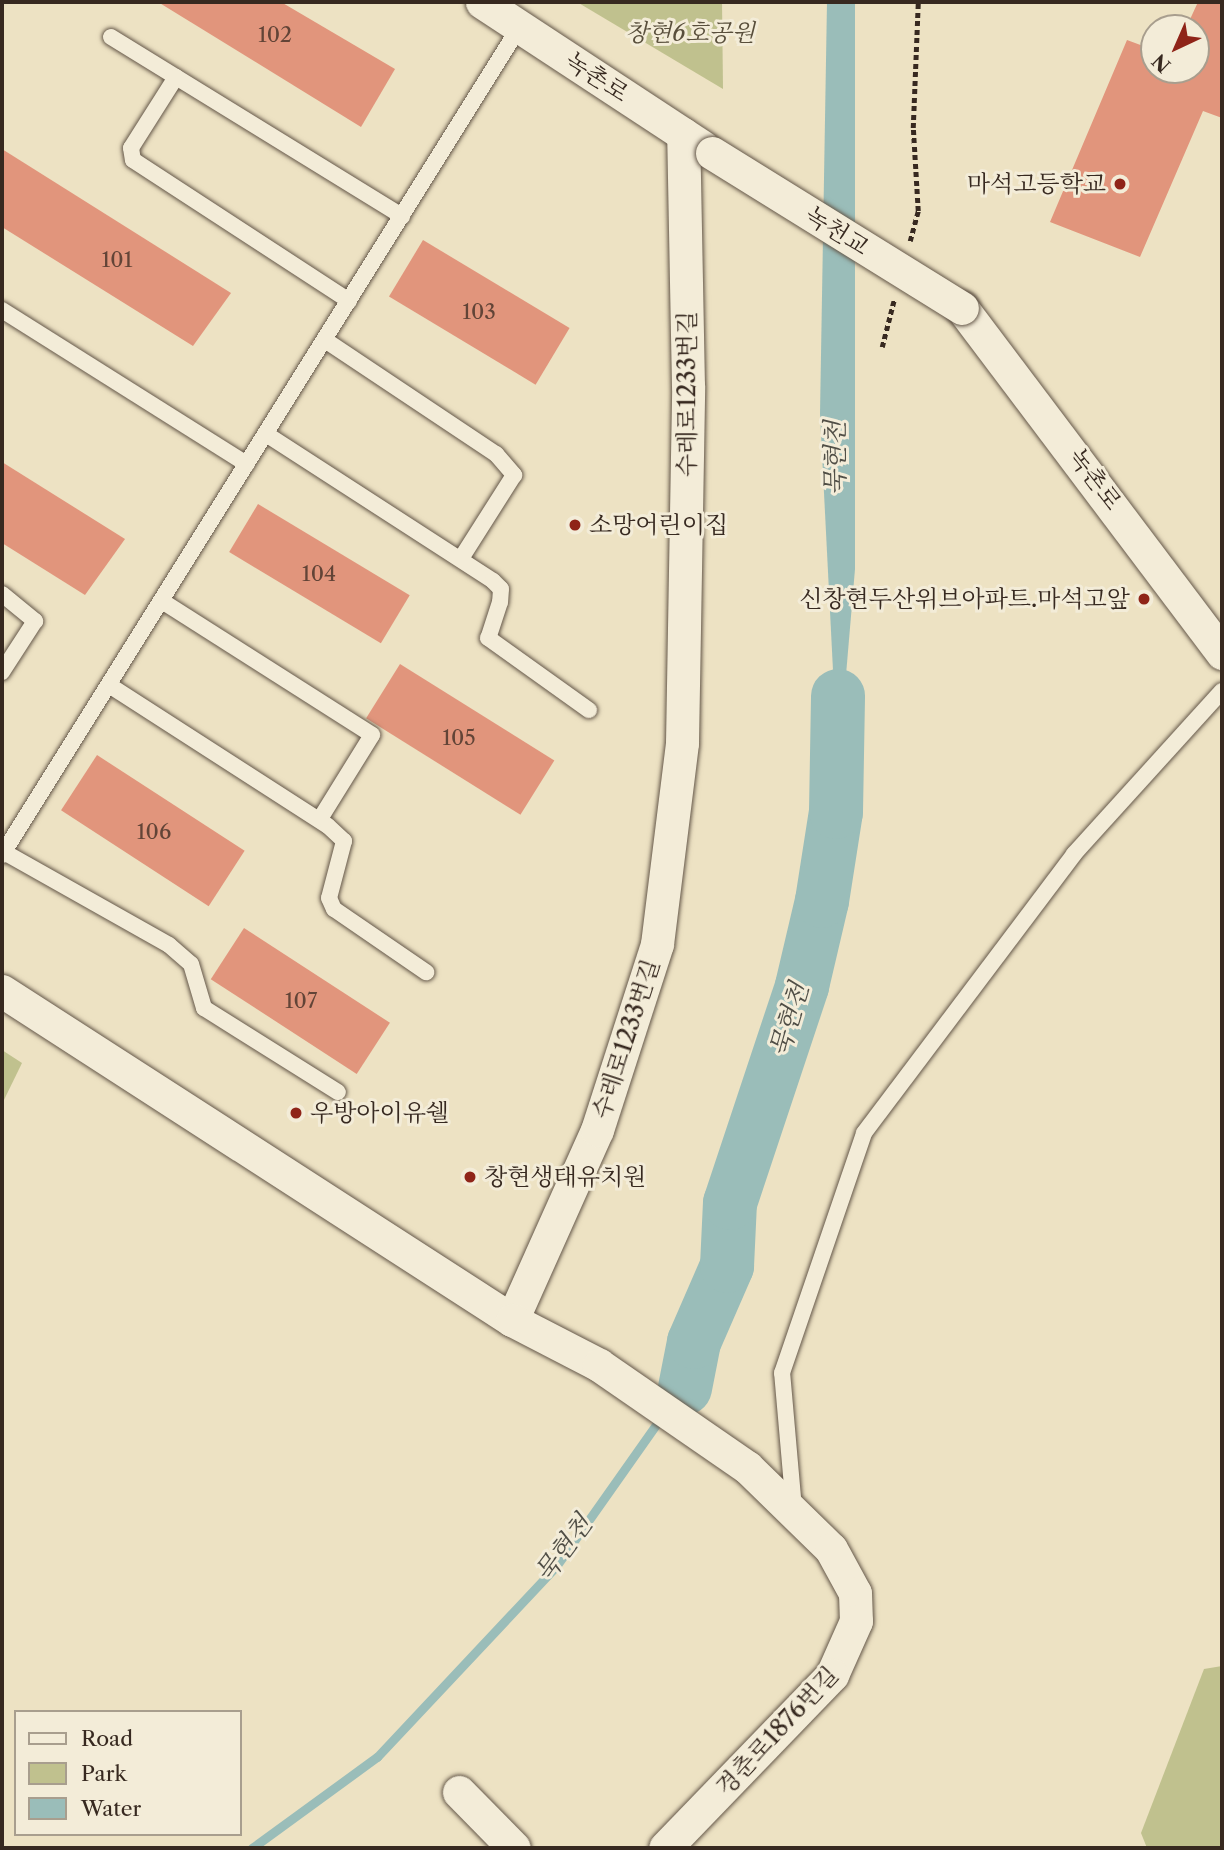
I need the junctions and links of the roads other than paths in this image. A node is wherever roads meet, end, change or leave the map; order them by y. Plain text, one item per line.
1 (482, 2) edge
2 (520, 26) junction
3 (111, 37) dead end
4 (176, 77) junction
5 (683, 134) junction
6 (712, 153) joint
7 (402, 216) junction
8 (349, 301) junction
9 (962, 308) joint
10 (2, 310) edge
11 (325, 340) junction
12 (266, 434) junction
13 (247, 464) junction
14 (462, 557) junction
15 (2, 594) edge
16 (162, 601) junction
17 (1222, 653) edge
18 (2, 672) edge
19 (109, 685) junction
20 (1222, 691) edge
21 (589, 710) dead end
22 (320, 819) junction
23 (3, 853) edge
24 (426, 972) dead end
25 (2, 991) edge
26 (338, 1092) dead end
27 (512, 1321) junction
28 (794, 1514) junction
29 (459, 1792) dead end
30 (514, 1848) edge
31 (665, 1848) edge

1 - 2 street, 녹촌로
2 - 5 street, 녹촌로
2 - 7 lane
3 - 4 lane
4 - 7 lane
4 - 8 lane
5 - 6 street, 녹촌로
5 - 27 street, 수레로1233번길
6 - 9 street, 녹천교, bridge
7 - 8 lane
8 - 11 lane
9 - 17 street, 녹촌로
10 - 13 lane
11 - 12 lane
11 - 14 lane
12 - 13 lane
12 - 14 lane
13 - 16 lane
14 - 21 lane
15 - 18 lane
16 - 19 lane
16 - 22 lane
19 - 22 lane
19 - 23 lane
20 - 28 lane
22 - 24 lane
23 - 26 lane
25 - 27 street
27 - 28 street, 경춘로1876번길
28 - 31 street, 경춘로1876번길
29 - 30 street

